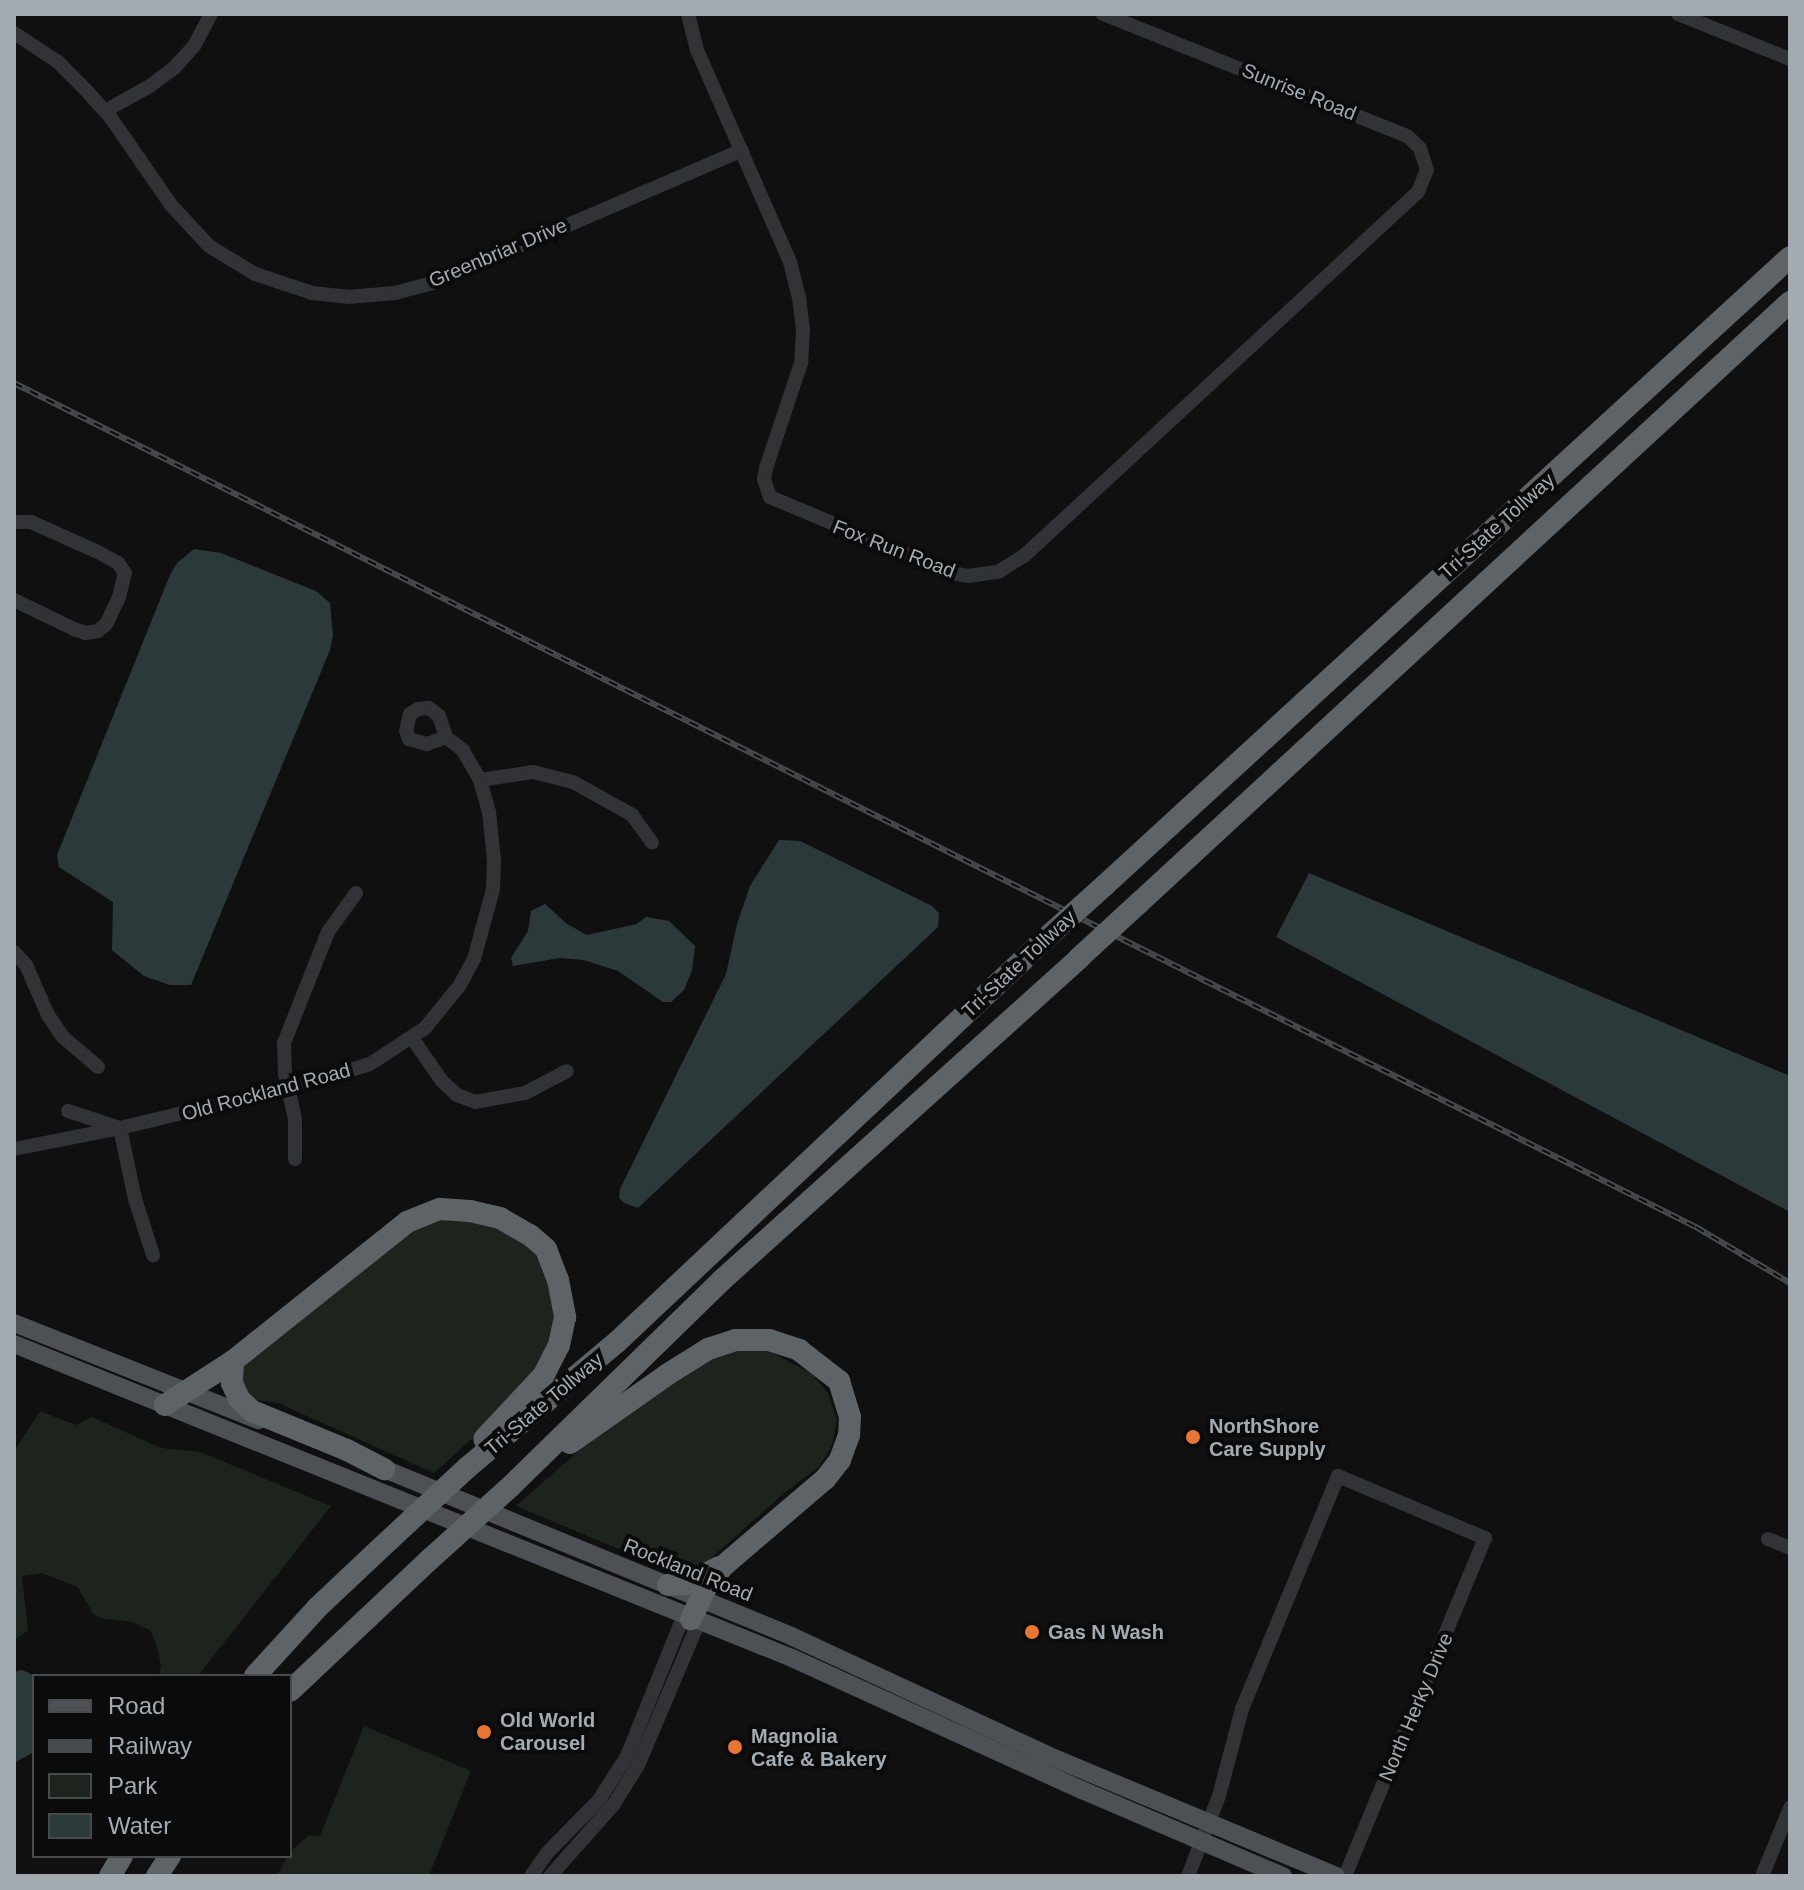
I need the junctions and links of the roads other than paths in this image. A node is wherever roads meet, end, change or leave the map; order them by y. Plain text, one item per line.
1 (211, 14) edge
2 (688, 14) edge
3 (1103, 14) edge
4 (1678, 14) edge
5 (14, 33) edge
6 (1790, 59) edge
7 (105, 111) junction
8 (742, 150) junction
9 (1397, 211) joint
10 (1790, 257) edge
11 (1790, 302) edge
12 (14, 522) edge
13 (14, 600) edge
14 (446, 737) dead end
15 (480, 780) junction
16 (652, 843) dead end
17 (356, 893) dead end
18 (14, 952) edge
19 (412, 1038) junction
20 (98, 1067) dead end
21 (567, 1071) dead end
22 (290, 1088) junction
23 (68, 1111) dead end
24 (120, 1128) junction
25 (14, 1149) edge
26 (295, 1159) dead end
27 (153, 1255) dead end
28 (14, 1323) edge
29 (14, 1344) edge
30 (233, 1361) junction
31 (186, 1392) junction
32 (165, 1405) junction
33 (468, 1467) junction
34 (384, 1469) junction
35 (519, 1478) junction
36 (1768, 1539) dead end
37 (1790, 1548) edge
38 (723, 1566) junction
39 (668, 1585) junction
40 (696, 1609) junction
41 (257, 1674) edge
42 (292, 1689) edge
43 (1790, 1808) edge
44 (594, 1815) junction
45 (1205, 1834) junction
46 (121, 1858) edge
47 (169, 1858) edge
48 (110, 1876) edge
49 (157, 1876) edge
50 (531, 1876) edge
51 (550, 1876) edge
52 (1188, 1876) edge
53 (1283, 1876) edge
54 (1336, 1876) edge
55 (1345, 1876) edge
56 (1762, 1876) edge

1 - 7 street
2 - 8 street, Fox Run Road
3 - 9 street, Sunrise Road
4 - 6 street
5 - 7 street, Greenbriar Drive
7 - 8 street, Greenbriar Drive
8 - 9 street, Fox Run Road
10 - 33 highway, Tri-State Tollway, bridge
11 - 35 highway, Tri-State Tollway, bridge
12 - 13 street
14 - 15 street, Old Rockland Road
15 - 16 street
15 - 19 street, Old Rockland Road
17 - 22 street
18 - 20 street
19 - 21 street
19 - 22 street, Old Rockland Road
22 - 24 street, Old Rockland Road
22 - 26 street
23 - 24 street
24 - 25 street, Old Rockland Road
24 - 27 street
28 - 31 main road, Rockland Road
29 - 32 main road, Rockland Road
30 - 31 highway
30 - 33 highway
30 - 34 highway
31 - 32 highway
31 - 34 main road, Rockland Road
32 - 40 main road, Rockland Road
33 - 41 highway, Tri-State Tollway, bridge
34 - 39 main road, Rockland Road
35 - 38 highway
35 - 42 highway, Tri-State Tollway, bridge
36 - 37 street
38 - 39 highway
38 - 40 highway
39 - 40 main road, Rockland Road
40 - 44 street
40 - 45 main road, Rockland Road
43 - 56 street
44 - 50 street
44 - 51 street
45 - 52 street
45 - 53 main road, Rockland Road
45 - 54 main road, Rockland Road
45 - 55 street, North Herky Drive
46 - 48 highway
47 - 49 highway

